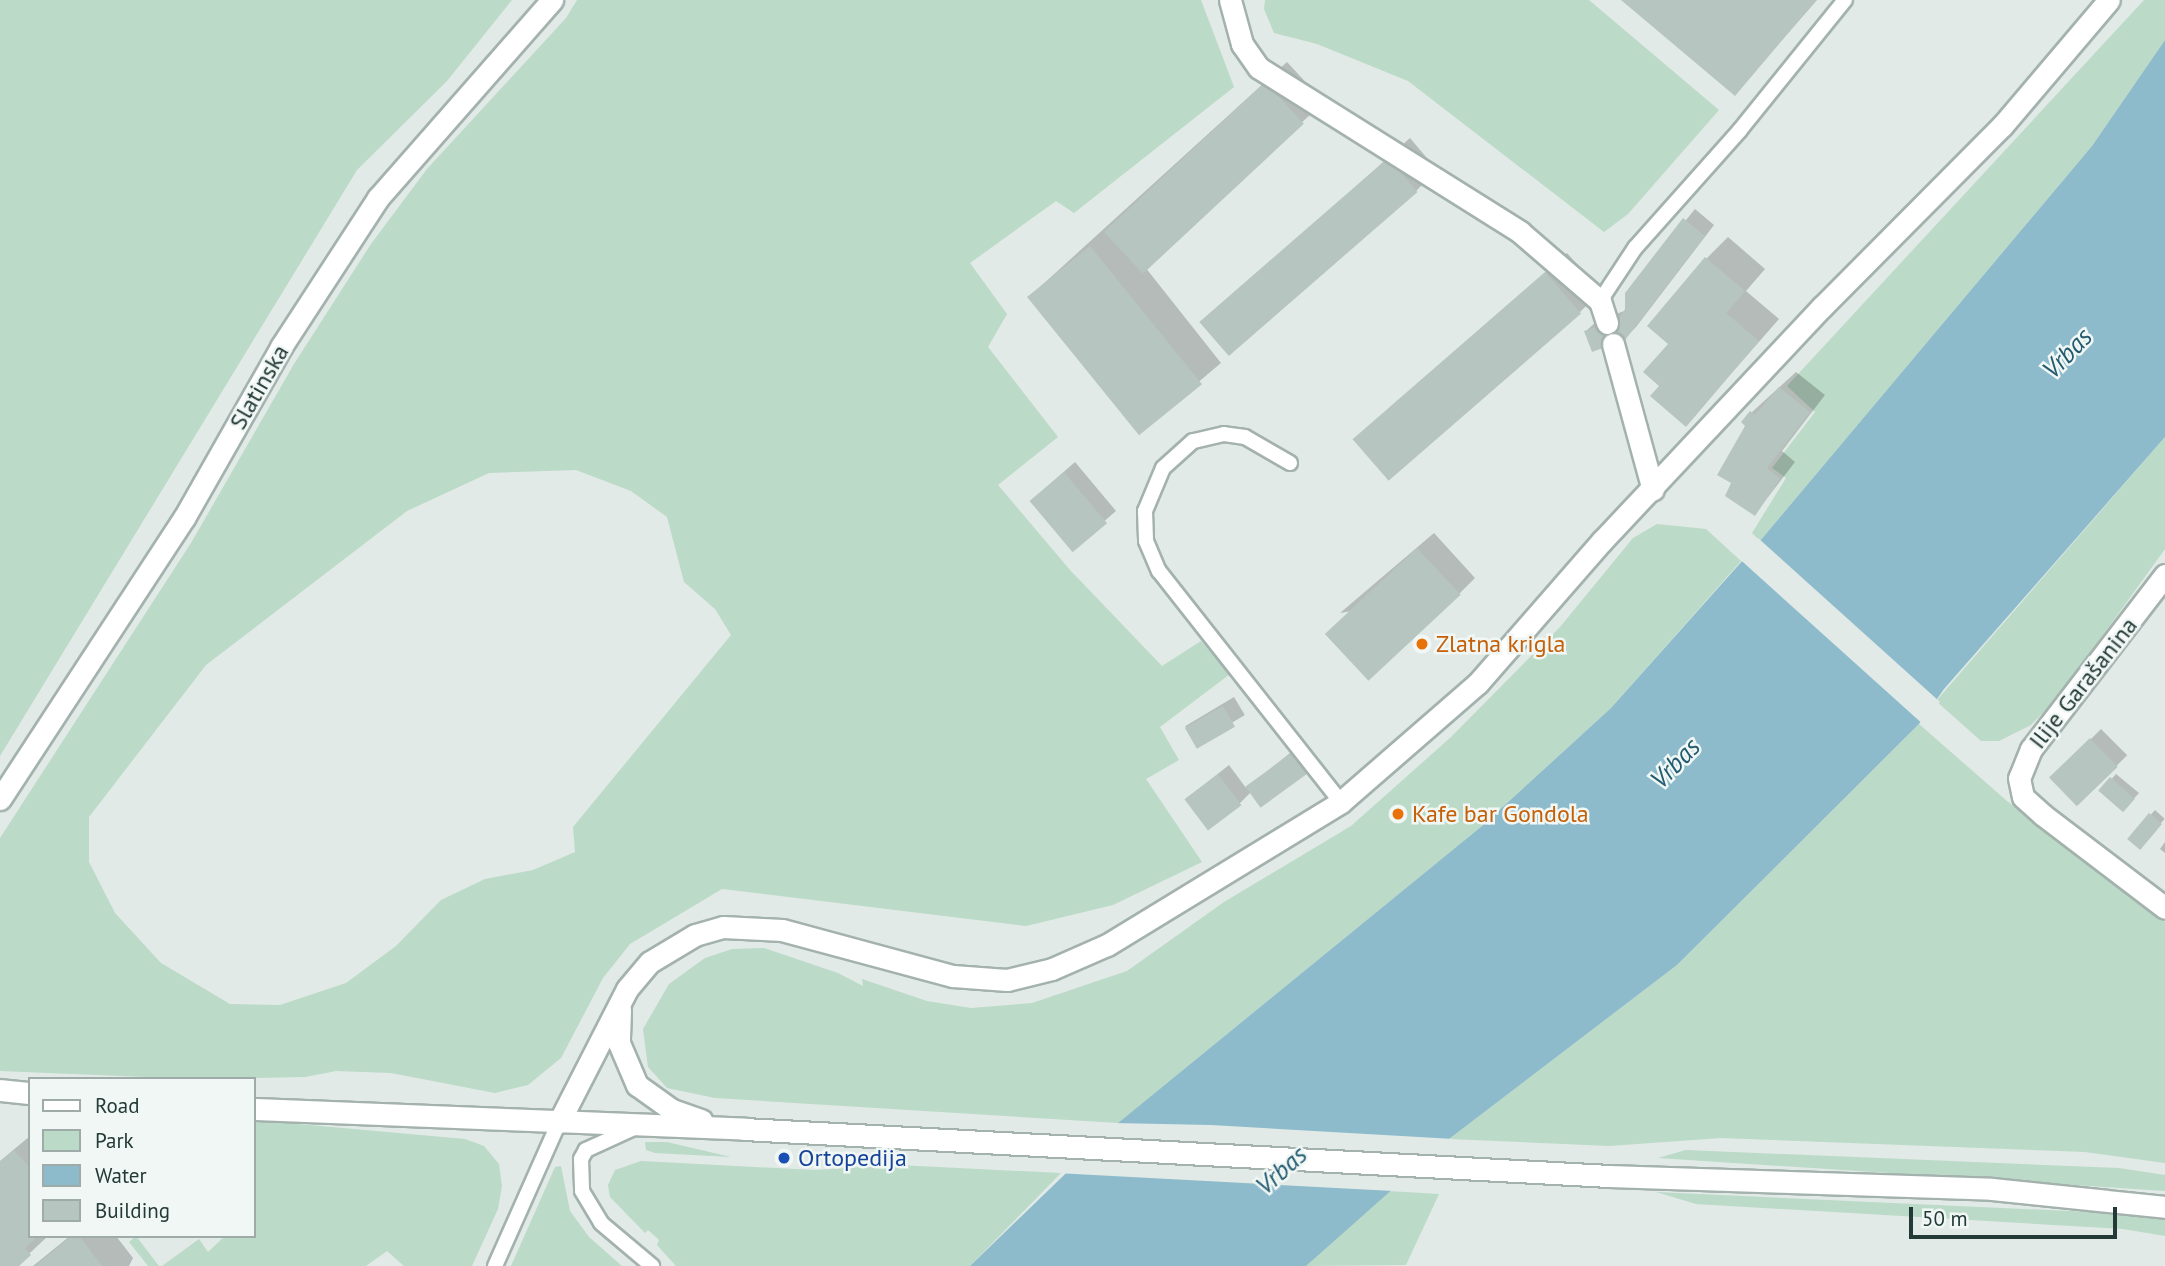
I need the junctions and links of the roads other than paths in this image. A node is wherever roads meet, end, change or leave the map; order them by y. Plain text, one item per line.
1 (552, 0) edge
2 (1230, 0) edge
3 (1844, 0) edge
4 (2109, 0) edge
5 (1600, 301) junction
6 (1607, 323) dead end
7 (1613, 344) dead end
8 (1290, 463) dead end
9 (1653, 490) junction
10 (2165, 575) edge
11 (0, 799) edge
12 (1341, 802) junction
13 (2165, 908) edge
14 (623, 996) junction
15 (0, 1090) edge
16 (28, 1093) edge
17 (256, 1109) edge
18 (559, 1122) junction
19 (664, 1126) junction
20 (744, 1129) junction
21 (2165, 1206) edge
22 (495, 1266) edge
23 (652, 1266) edge

1 - 11 street, Slatinska
2 - 5 street
3 - 5 lane
4 - 9 street
5 - 6 street
7 - 9 street
8 - 12 lane
9 - 12 street
10 - 13 street, Ilije Garašanina
12 - 14 street
14 - 18 street
14 - 20 street
15 - 16 street
17 - 18 street
18 - 19 street
18 - 22 lane
19 - 20 street
19 - 23 lane
20 - 21 street

